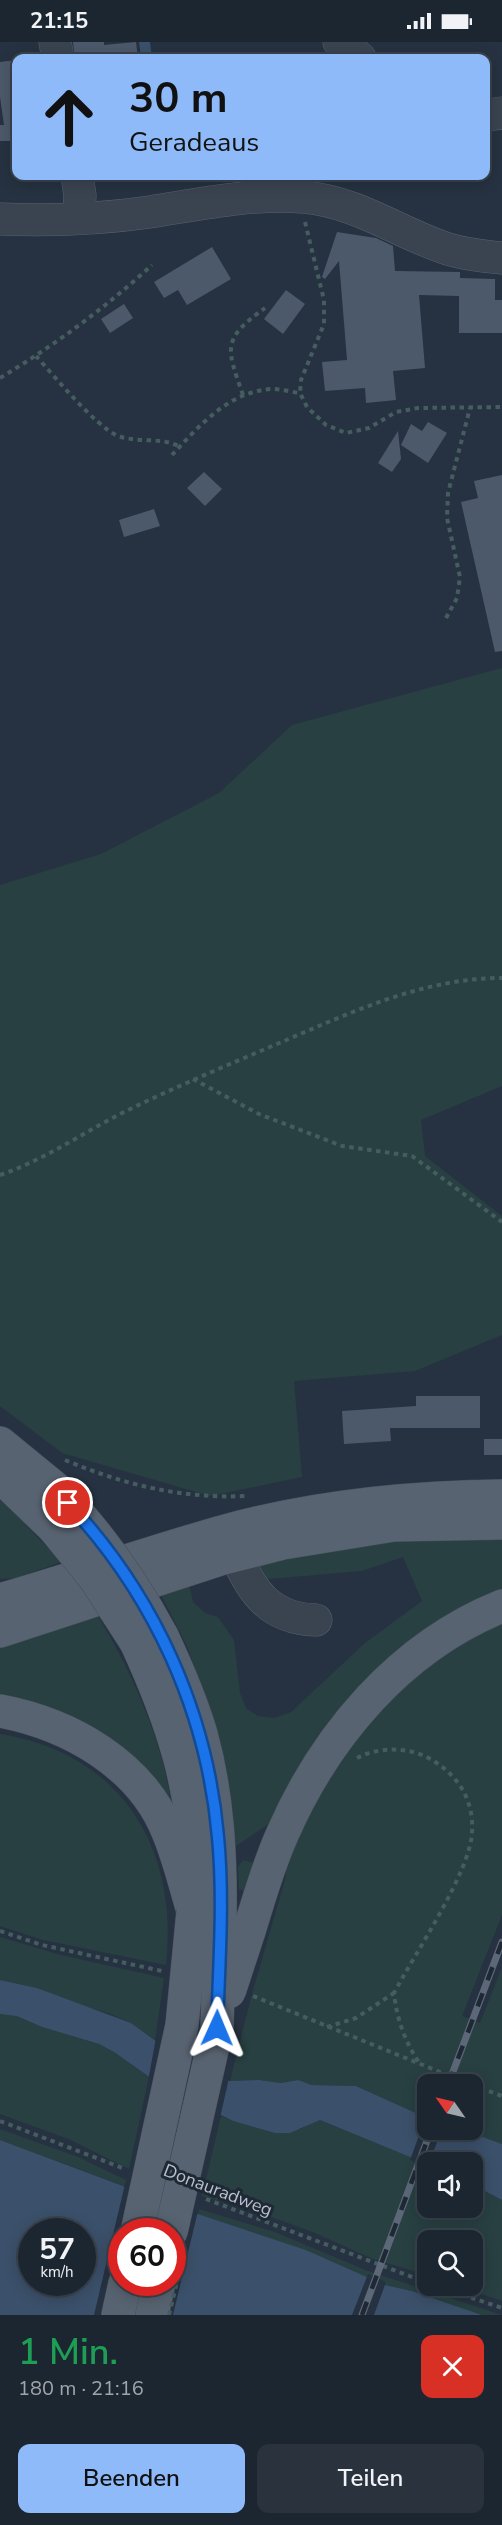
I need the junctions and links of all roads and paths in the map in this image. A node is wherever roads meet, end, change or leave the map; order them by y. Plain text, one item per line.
1 (339, 42) edge
2 (355, 54) edge
3 (77, 180) edge
4 (302, 197) junction
5 (79, 217) junction
6 (0, 219) edge
7 (502, 258) edge
8 (152, 265) dead end
9 (265, 308) dead end
10 (36, 356) junction
11 (0, 378) edge
12 (300, 393) junction
13 (243, 395) junction
14 (502, 407) edge
15 (470, 408) junction
16 (180, 447) junction
17 (172, 455) dead end
18 (446, 618) dead end
19 (502, 978) edge
20 (193, 1079) junction
21 (0, 1175) edge
22 (502, 1222) edge
23 (0, 1443) edge
24 (63, 1460) dead end
25 (0, 1476) edge
26 (256, 1496) dead end
27 (502, 1496) edge
28 (67, 1522) junction
29 (502, 1522) edge
30 (236, 1555) junction
31 (0, 1600) edge
32 (502, 1606) edge
33 (316, 1620) dead end
34 (0, 1631) edge
35 (0, 1711) edge
36 (350, 1762) dead end
37 (221, 1921) junction
38 (0, 1931) edge
39 (165, 1971) dead end
40 (394, 1993) junction
41 (420, 2064) junction
42 (445, 2074) edge
43 (483, 2089) edge
44 (502, 2096) edge
45 (0, 2121) edge
46 (133, 2172) dead end
47 (200, 2197) dead end
48 (141, 2218) edge
49 (174, 2218) edge
50 (417, 2279) edge
51 (122, 2296) edge
52 (156, 2296) edge
53 (467, 2296) edge
54 (502, 2308) edge
55 (118, 2315) edge
56 (152, 2315) edge

1 - 2 street
3 - 5 street
4 - 5 street
4 - 7 street
4 - 12 path
5 - 6 street
8 - 10 path
9 - 13 path
10 - 11 path
10 - 16 path
12 - 13 path
12 - 15 path
13 - 16 path
14 - 15 path
15 - 18 path
16 - 17 path
19 - 20 path
20 - 21 path
20 - 22 path
23 - 28 main road
24 - 26 path
25 - 28 main road
27 - 31 main road
28 - 37 main road, bridge
29 - 30 main road
30 - 33 street
30 - 34 main road
32 - 37 main road
35 - 37 main road
36 - 40 path
37 - 48 main road, bridge
37 - 49 main road, bridge
38 - 39 path
40 - 41 path
40 - 41 path
41 - 42 path
43 - 44 path
45 - 46 path
47 - 50 path, Donauradweg
51 - 55 main road
52 - 56 main road
53 - 54 path

